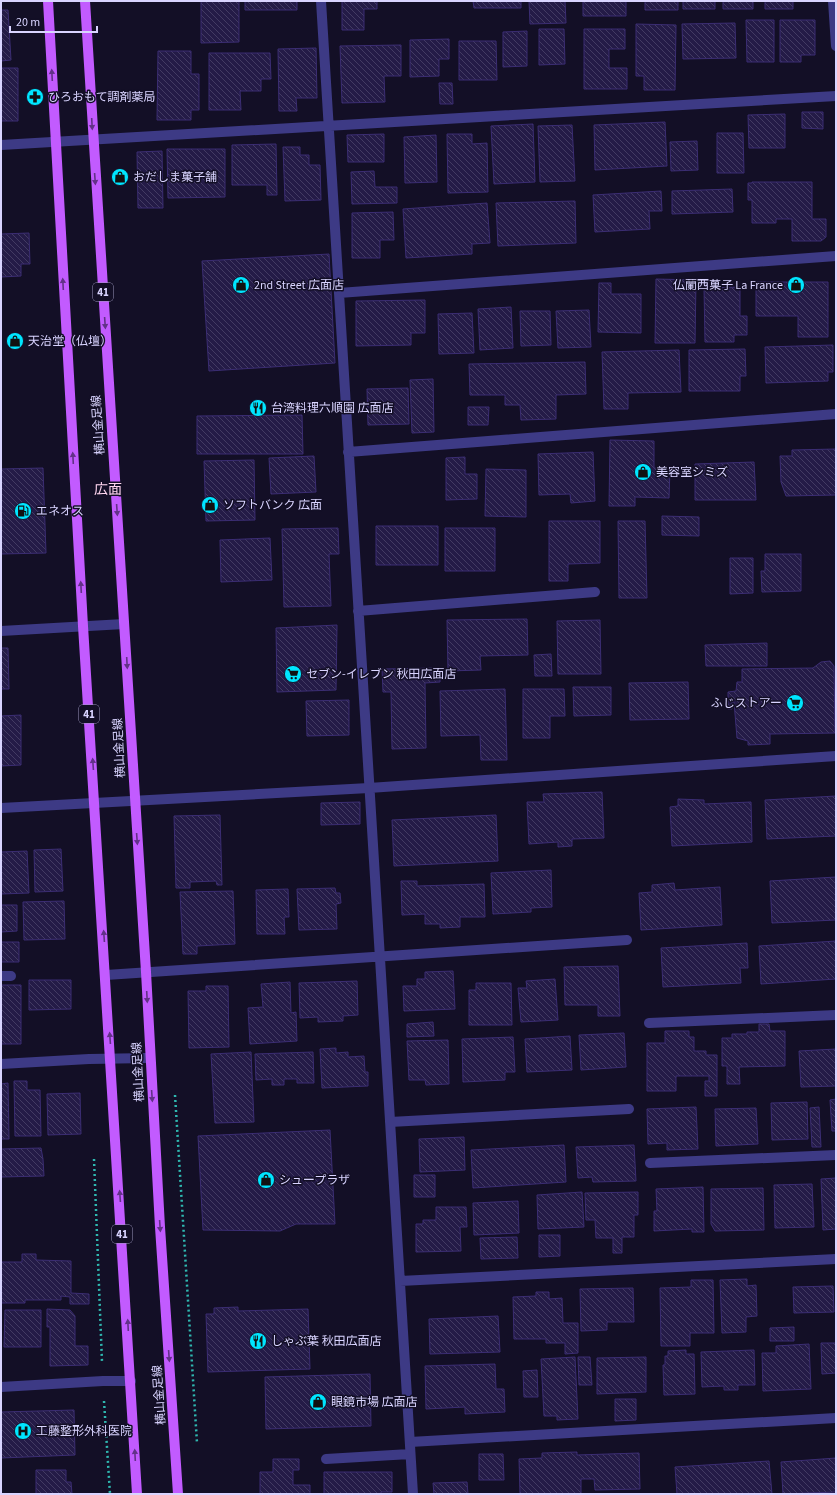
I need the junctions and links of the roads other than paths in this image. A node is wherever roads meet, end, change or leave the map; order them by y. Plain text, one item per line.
1 (48, 1) edge
2 (85, 1) edge
3 (321, 1) edge
4 (833, 1) edge
5 (836, 45) edge
6 (836, 96) edge
7 (328, 125) junction
8 (93, 140) junction
9 (56, 142) junction
10 (1, 145) edge
11 (836, 256) edge
12 (339, 293) junction
13 (836, 414) edge
14 (348, 452) junction
15 (595, 592) dead end
16 (358, 611) junction
17 (124, 624) junction
18 (83, 626) junction
19 (1, 631) edge
20 (836, 756) edge
21 (369, 788) junction
22 (135, 800) junction
23 (95, 802) junction
24 (1, 808) edge
25 (627, 940) dead end
26 (380, 956) junction
27 (146, 972) junction
28 (106, 975) junction
29 (836, 1015) edge
30 (648, 1023) dead end
31 (111, 1058) junction
32 (150, 1058) junction
33 (1, 1064) edge
34 (629, 1110) dead end
35 (390, 1122) junction
36 (836, 1155) edge
37 (650, 1163) dead end
38 (836, 1260) edge
39 (400, 1281) junction
40 (131, 1381) junction
41 (1, 1387) edge
42 (836, 1418) edge
43 (410, 1442) junction
44 (410, 1454) junction
45 (326, 1459) dead end
46 (137, 1494) edge
47 (178, 1494) edge
48 (413, 1494) edge

9 -> 1 main road, 41
2 -> 8 main road, 横山金足線 / 41
3 - 7 street
4 - 5 street
6 - 7 street
7 - 8 street
7 - 12 street
8 - 9 street
8 -> 17 main road, 横山金足線 / 41
9 - 10 street
18 -> 9 main road, 41
11 - 12 street
12 - 14 street
13 - 14 street
14 - 16 street
15 - 16 street
16 - 21 street
17 - 18 street
17 -> 22 main road, 横山金足線 / 41
18 - 19 street
23 -> 18 main road, 41
20 - 21 street
21 - 22 street
21 - 26 street
22 - 23 street
22 -> 27 main road, 横山金足線 / 41
23 - 24 street
28 -> 23 main road, 41
25 - 26 street
26 - 27 street
26 - 35 street
27 - 28 street
27 -> 32 main road, 横山金足線 / 41
31 -> 28 main road, 41
29 - 30 street
31 - 32 street
31 - 33 street
40 -> 31 main road, 41
32 -> 47 main road, 横山金足線 / 41
34 - 35 street
35 - 39 street
36 - 37 street
38 - 39 street
39 - 43 street
40 - 41 street
46 -> 40 main road, 41
42 - 43 street
43 - 44 street
44 - 45 street
44 - 48 street

